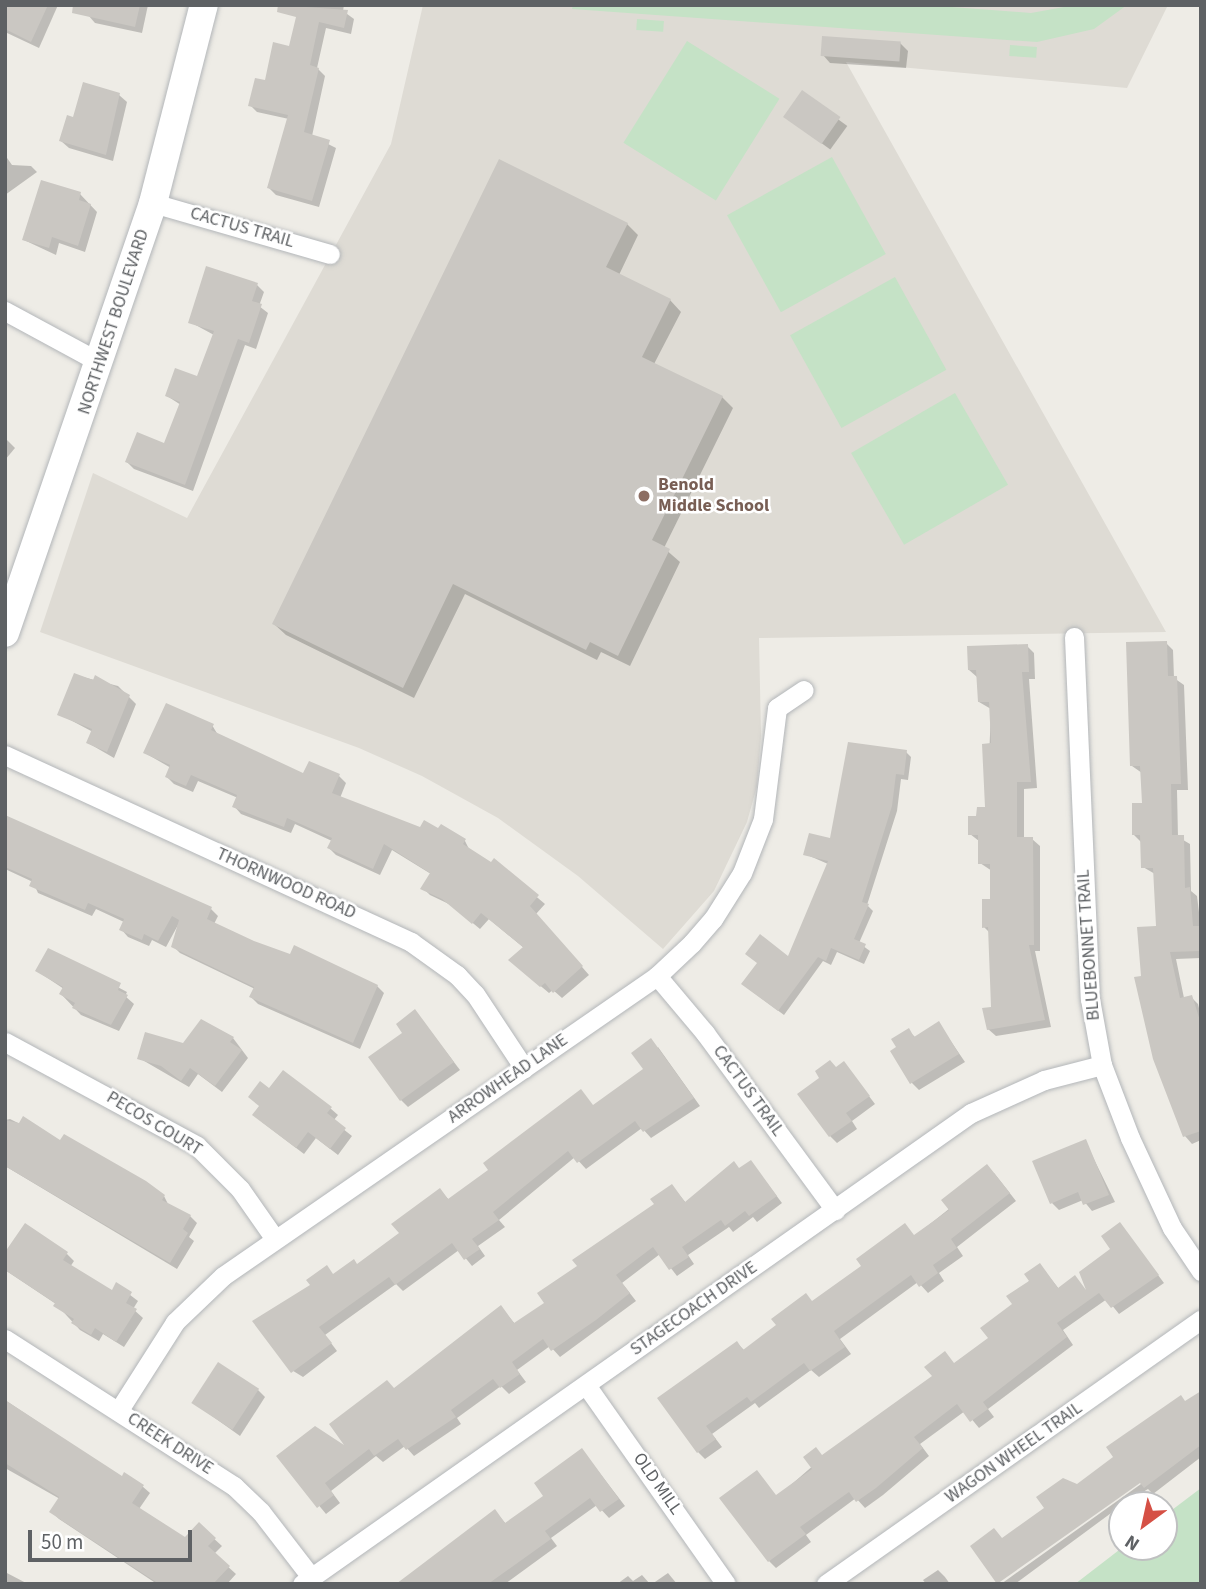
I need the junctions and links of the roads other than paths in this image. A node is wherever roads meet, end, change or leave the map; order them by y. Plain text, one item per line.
1 (204, 5) edge
2 (153, 203) junction
3 (330, 254) dead end
4 (5, 310) edge
5 (101, 363) junction
6 (5, 633) edge
7 (1074, 637) dead end
8 (804, 691) dead end
9 (5, 755) edge
10 (657, 976) junction
11 (5, 1042) edge
12 (1102, 1065) junction
13 (524, 1068) junction
14 (835, 1210) junction
15 (275, 1239) junction
16 (1201, 1271) edge
17 (1201, 1319) edge
18 (5, 1339) edge
19 (586, 1385) junction
20 (119, 1410) junction
21 (306, 1581) edge
22 (726, 1584) edge
23 (826, 1584) edge

1 - 2 street, NORTHWEST BOULEVARD
2 - 3 street, CACTUS TRAIL
2 - 5 street, NORTHWEST BOULEVARD
4 - 5 street
5 - 6 street, NORTHWEST BOULEVARD
7 - 12 street, BLUEBONNET TRAIL
8 - 10 street, ARROWHEAD LANE
9 - 13 street, THORNWOOD ROAD
10 - 13 street, ARROWHEAD LANE
10 - 14 street, CACTUS TRAIL
11 - 15 street, PECOS COURT
12 - 14 street, STAGECOACH DRIVE
12 - 16 street, BLUEBONNET TRAIL
13 - 15 street, ARROWHEAD LANE
14 - 19 street, STAGECOACH DRIVE
15 - 20 street, ARROWHEAD LANE
17 - 23 street, WAGON WHEEL TRAIL
18 - 20 street, CREEK DRIVE
19 - 21 street, STAGECOACH DRIVE
19 - 22 street, OLD MILL
20 - 21 street, CREEK DRIVE

